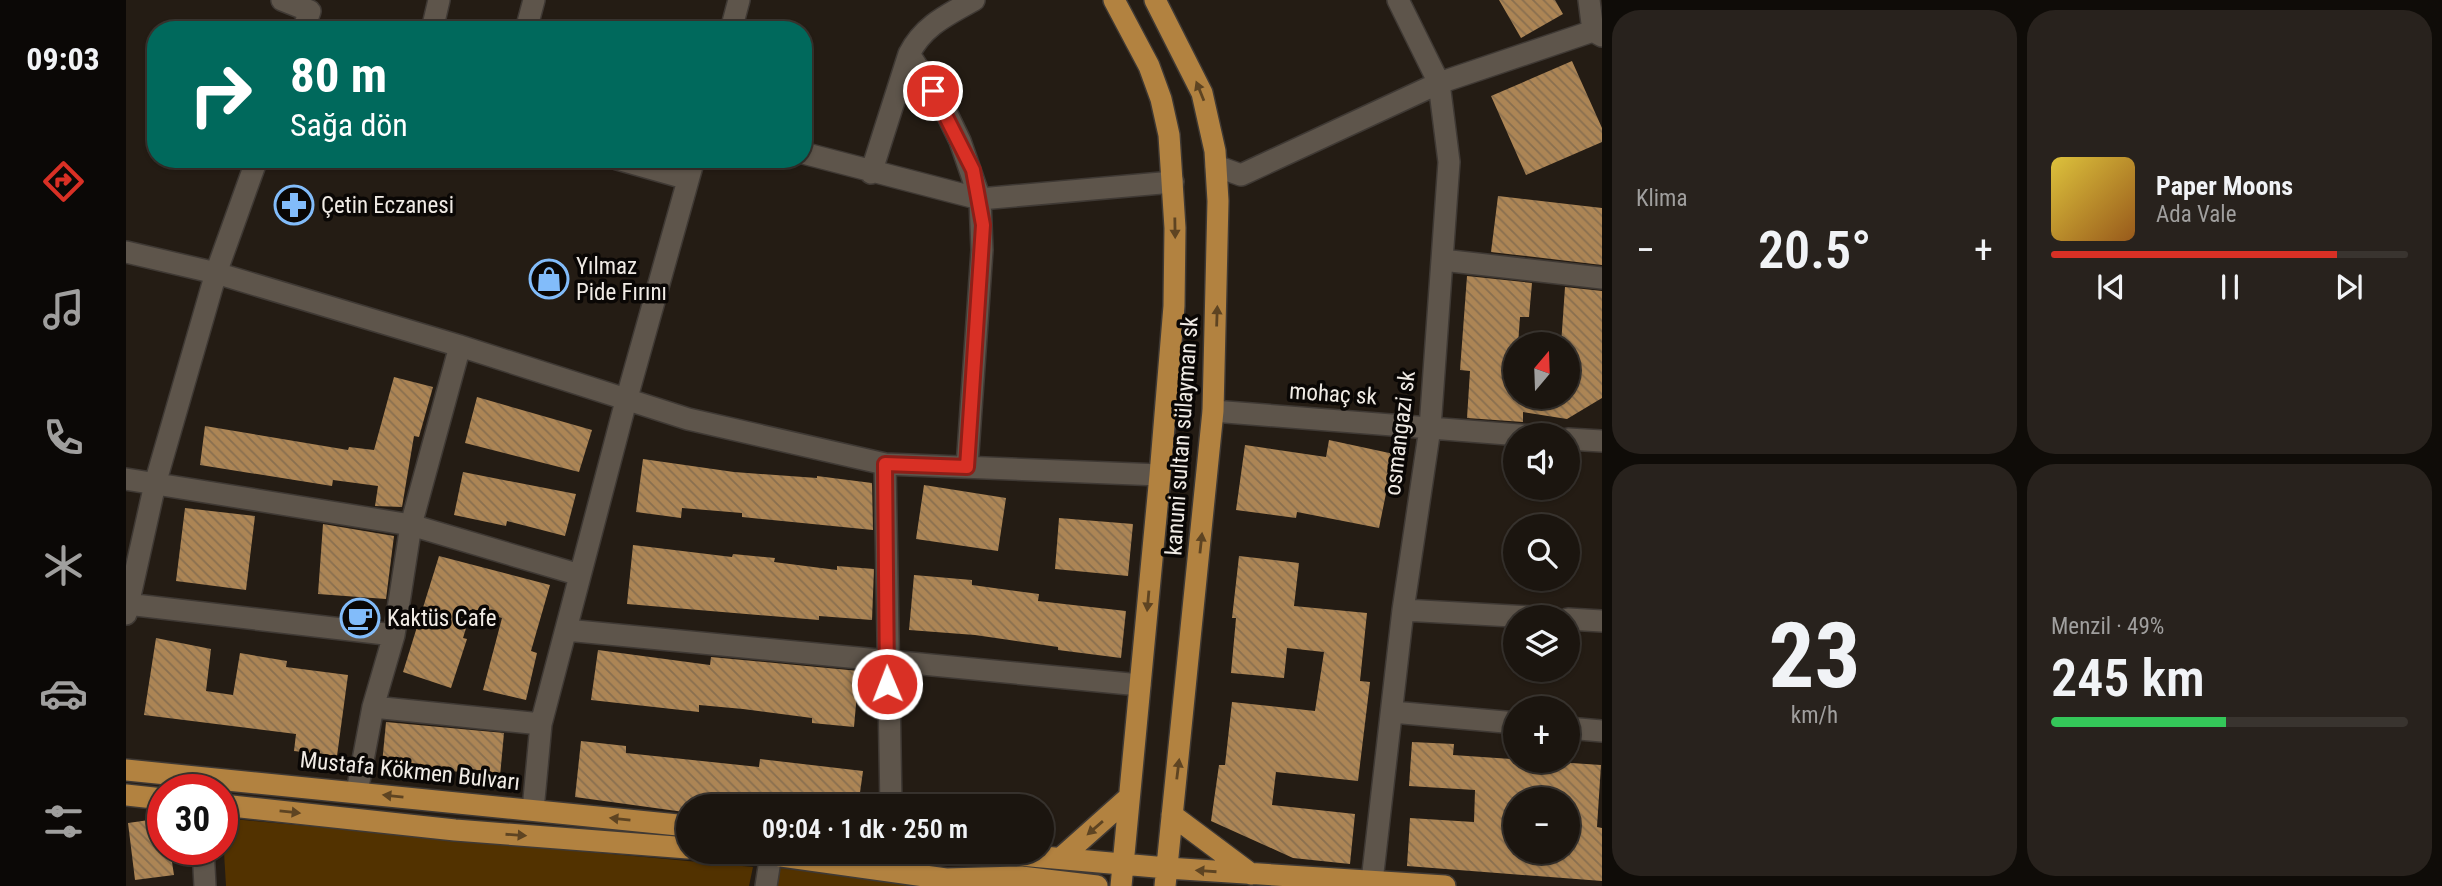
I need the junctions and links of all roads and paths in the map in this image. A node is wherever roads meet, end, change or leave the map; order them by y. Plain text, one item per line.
1 (282, 0) edge
2 (439, 0) edge
3 (534, 0) edge
4 (739, 0) edge
5 (974, 0) edge
6 (1114, 0) edge
7 (1155, 0) edge
8 (1398, 0) edge
9 (1588, 0) edge
10 (306, 21) edge
11 (434, 21) edge
12 (528, 21) edge
13 (733, 21) edge
14 (1598, 33) edge
15 (909, 54) junction
16 (1439, 83) junction
17 (812, 156) edge
18 (1216, 166) junction
19 (254, 168) edge
20 (691, 169) edge
21 (871, 173) junction
22 (1173, 182) junction
23 (980, 199) junction
24 (126, 252) edge
25 (1442, 260) junction
26 (216, 273) junction
27 (1602, 278) edge
28 (460, 346) junction
29 (626, 401) junction
30 (1213, 411) junction
31 (1430, 428) junction
32 (1503, 434) edge
33 (1580, 440) edge
34 (1602, 441) edge
35 (885, 464) junction
36 (967, 467) junction
37 (1160, 475) junction
38 (126, 478) edge
39 (155, 484) junction
40 (411, 525) junction
41 (580, 575) junction
42 (126, 604) edge
43 (1403, 610) junction
44 (126, 614) edge
45 (1503, 615) edge
46 (1580, 620) edge
47 (1602, 621) edge
48 (566, 630) junction
49 (394, 635) junction
50 (886, 659) junction
51 (1140, 685) junction
52 (373, 707) junction
53 (1392, 712) junction
54 (1503, 722) edge
55 (541, 724) junction
56 (1580, 729) edge
57 (1602, 731) edge
58 (126, 770) edge
59 (357, 792) junction
60 (891, 794) edge
61 (126, 795) edge
62 (147, 797) edge
63 (1127, 799) junction
64 (238, 806) edge
65 (533, 810) junction
66 (1172, 815) junction
67 (676, 825) edge
68 (676, 847) edge
69 (1054, 856) edge
70 (1062, 857) junction
71 (1121, 863) junction
72 (763, 864) edge
73 (831, 864) edge
74 (204, 865) edge
75 (1251, 874) junction
76 (1166, 877) edge
77 (1372, 881) junction
78 (945, 882) edge
79 (1040, 883) edge
80 (205, 886) edge
81 (766, 886) edge
82 (1097, 886) edge
83 (1121, 886) edge
84 (1445, 886) edge

1 - 10 street
2 - 11 street
3 - 12 street
4 - 13 street
5 - 15 street
6 - 22 main road
18 -> 7 main road, kanuni sultan sülayman sk
8 - 16 street, osmangazi sk
9 - 14 street
14 - 16 street
15 - 21 street
15 - 23 street
16 - 18 street
16 - 25 street, osmangazi sk
17 - 21 street
30 -> 18 main road, kanuni sultan sülayman sk
19 - 26 street
20 - 29 street
21 - 23 street
22 - 23 street
22 -> 37 main road
23 - 36 street
24 - 26 street
25 - 27 street
25 - 31 street, osmangazi sk
26 - 28 street
26 - 39 street
28 - 29 street
28 - 40 street
29 - 35 street
29 - 41 street
30 - 31 street, mohaç sk
66 -> 30 main road, kanuni sultan sülayman sk
31 - 32 street, mohaç sk
31 - 43 street, osmangazi sk
33 - 34 street
35 - 36 street
35 - 50 street
36 - 37 street
37 -> 51 main road
38 - 39 street
39 - 40 street
39 - 42 street
40 - 41 street
40 - 49 street
41 - 48 street
42 - 44 street
42 - 49 street
43 - 45 street
43 - 53 street, osmangazi sk
46 - 47 street
48 - 50 street
48 - 55 street
49 - 52 street
50 - 51 street
50 - 60 street
51 - 63 main road
52 - 55 street
52 - 59 street
53 - 54 street
53 - 77 street, osmangazi sk
55 - 65 street
56 - 57 street
58 - 59 main road, Mustafa Kökmen Bulvarı
65 -> 59 main road, Mustafa Kökmen Bulvarı
61 - 62 main road
63 -> 70 main road
63 - 71 main road
64 -> 68 main road
67 -> 65 main road, Mustafa Kökmen Bulvarı
66 - 75 main road
66 - 76 main road, kanuni sultan sülayman sk
69 - 70 main road
70 - 71 main road
71 - 76 main road
71 - 83 main road
72 - 81 street
73 - 78 main road
74 - 80 street
75 -> 76 main road
75 - 77 main road
77 - 84 main road
78 - 79 main road
79 - 82 main road

